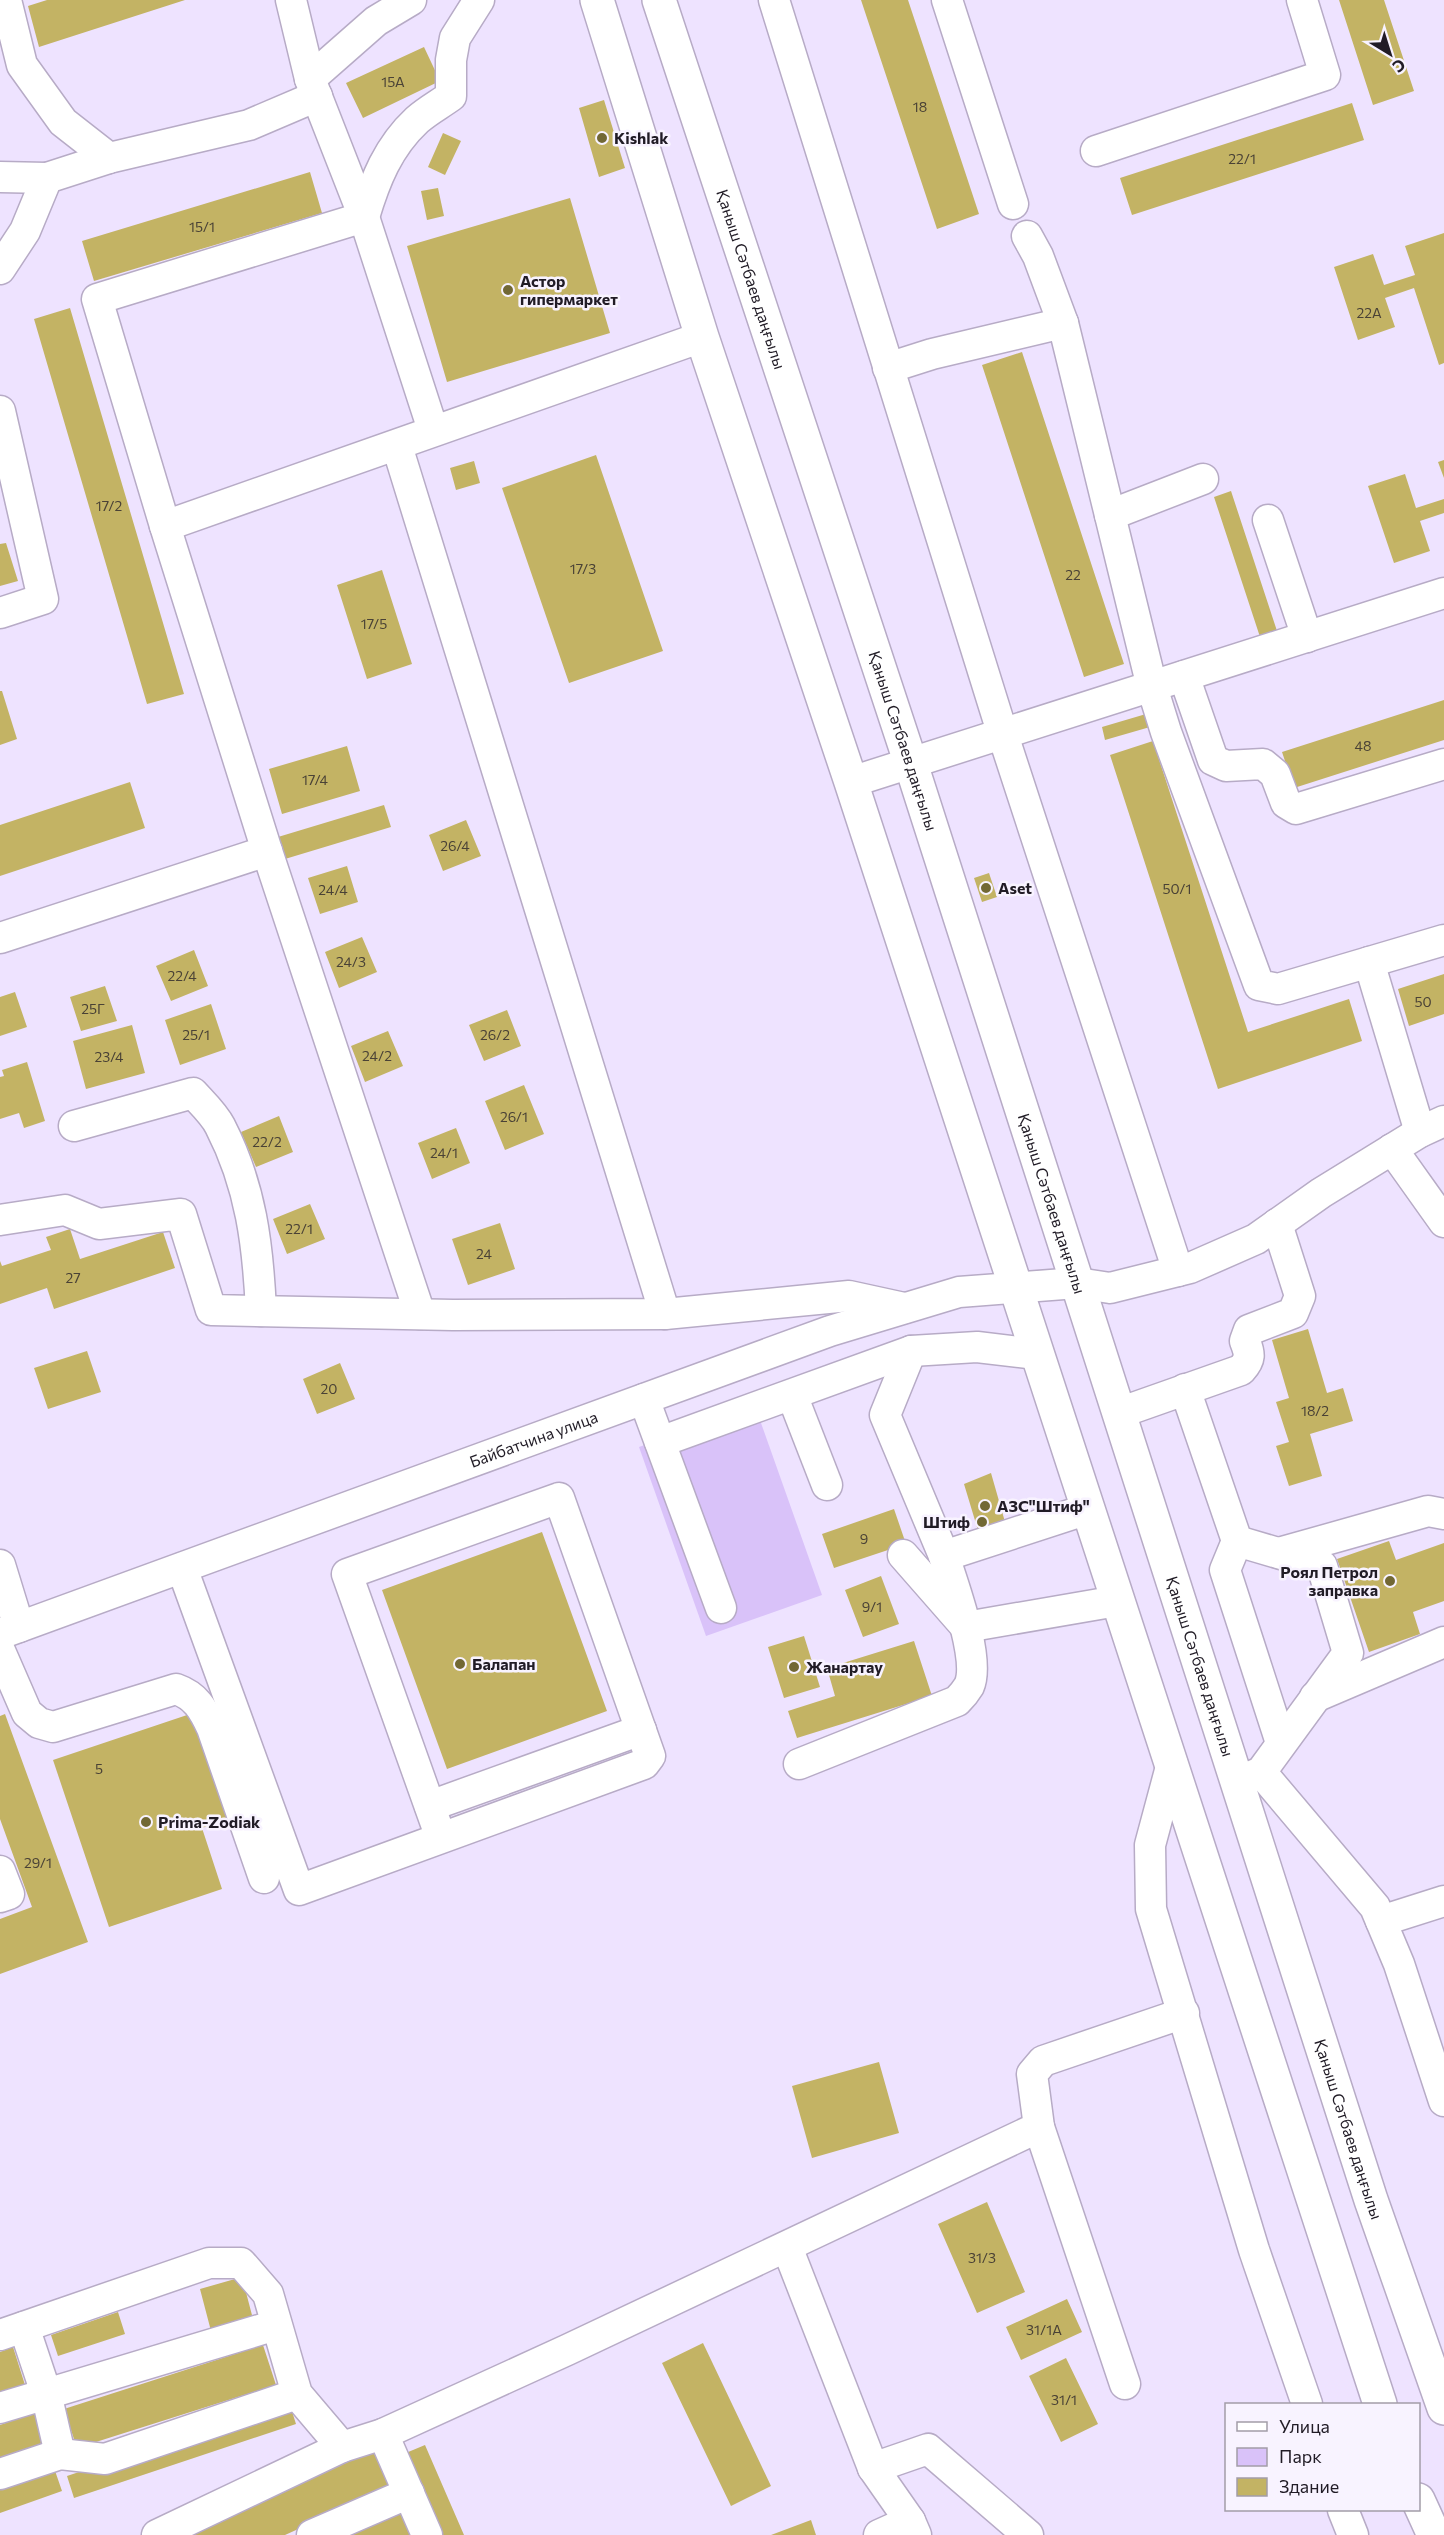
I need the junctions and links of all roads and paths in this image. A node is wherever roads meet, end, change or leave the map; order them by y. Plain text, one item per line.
1 (6, 0) edge
2 (291, 0) edge
3 (411, 0) edge
4 (479, 0) edge
5 (597, 0) edge
6 (659, 0) edge
7 (774, 0) edge
8 (947, 0) edge
9 (1302, 0) edge
10 (314, 87) junction
11 (1096, 151) dead end
12 (109, 158) junction
13 (0, 177) edge
14 (47, 178) junction
15 (1012, 204) dead end
16 (364, 217) junction
17 (1027, 236) dead end
18 (0, 269) edge
19 (1063, 323) junction
20 (702, 337) junction
21 (888, 368) junction
22 (0, 411) edge
23 (433, 430) junction
24 (397, 446) junction
25 (1203, 479) dead end
26 (8, 484) edge
27 (1110, 515) junction
28 (1268, 520) dead end
29 (165, 526) junction
30 (1444, 593) edge
31 (0, 613) edge
32 (1307, 637) junction
33 (1184, 676) junction
34 (1152, 687) junction
35 (1003, 735) junction
36 (1213, 760) junction
37 (911, 764) junction
38 (1444, 764) edge
39 (1179, 768) junction
40 (851, 782) junction
41 (267, 851) junction
42 (0, 938) edge
43 (1444, 940) edge
44 (1369, 962) junction
45 (74, 1126) dead end
46 (1432, 1126) edge
47 (1392, 1149) junction
48 (0, 1220) edge
49 (1444, 1222) edge
50 (1277, 1224) junction
51 (1178, 1271) junction
52 (1077, 1283) junction
53 (1015, 1286) junction
54 (904, 1308) junction
55 (261, 1311) junction
56 (420, 1314) junction
57 (664, 1314) junction
58 (911, 1351) junction
59 (1036, 1354) junction
60 (1185, 1389) junction
61 (792, 1395) junction
62 (644, 1399) junction
63 (1119, 1413) junction
64 (660, 1442) junction
65 (827, 1485) dead end
66 (1088, 1509) junction
67 (1444, 1515) edge
68 (1237, 1541) junction
69 (1279, 1553) junction
70 (903, 1556) dead end
71 (944, 1556) junction
72 (0, 1565) edge
73 (182, 1568) junction
74 (1117, 1601) junction
75 (722, 1608) dead end
76 (966, 1627) junction
77 (9, 1631) edge
78 (1444, 1642) edge
79 (0, 1651) edge
80 (1315, 1697) junction
81 (641, 1730) junction
82 (1281, 1743) junction
83 (1172, 1763) junction
84 (800, 1764) dead end
85 (1250, 1777) junction
86 (430, 1806) junction
87 (441, 1838) junction
88 (0, 1871) edge
89 (264, 1878) dead end
90 (0, 1897) edge
91 (1444, 1900) edge
92 (1381, 1921) junction
93 (1184, 2013) junction
94 (1444, 2101) edge
95 (1039, 2127) junction
96 (786, 2247) junction
97 (276, 2325) junction
98 (12, 2331) edge
99 (1125, 2384) dead end
100 (46, 2393) junction
101 (297, 2394) junction
102 (1307, 2403) edge
103 (1380, 2403) edge
104 (0, 2408) edge
105 (1444, 2408) edge
106 (383, 2433) junction
107 (342, 2447) junction
108 (60, 2454) junction
109 (873, 2468) junction
110 (0, 2474) edge
111 (409, 2493) junction
112 (1420, 2502) edge
113 (1343, 2511) edge
114 (913, 2528) edge
115 (158, 2535) edge
116 (312, 2535) edge
117 (427, 2535) edge
118 (879, 2535) edge
119 (1028, 2535) edge
120 (1353, 2535) edge
121 (1434, 2535) edge

1 - 12 street
2 - 10 street
3 - 10 street
4 - 16 street
5 - 20 main road
6 - 37 main road, Қаныш Сәтбаев даңғылы
7 - 21 street
8 - 15 street
9 - 11 street
10 - 12 street
10 - 16 street
12 - 14 street
13 - 14 street
14 - 18 street
16 - 23 street
16 - 29 street
17 - 19 street
19 - 21 street
19 - 27 street
20 - 23 street
20 - 40 main road
21 - 35 street
22 - 26 street
23 - 24 street
24 - 29 street
24 - 57 street
25 - 27 street
26 - 31 street
27 - 34 street
28 - 32 street
29 - 41 street
30 - 32 street
32 - 33 street
33 - 34 street
33 - 36 street
34 - 35 street
34 - 39 street
35 - 37 street
35 - 51 street
36 - 38 street
36 - 39 street
37 - 40 street
37 - 52 main road, Қаныш Сәтбаев даңғылы
39 - 44 street
40 - 53 main road
41 - 42 street
41 - 56 street
43 - 44 street
44 - 46 street
45 - 55 street
46 - 47 street, Байбатчина улица
47 - 49 street
47 - 50 street, Байбатчина улица
48 - 55 street
50 - 51 street, Байбатчина улица
50 - 60 street
51 - 52 street, Байбатчина улица
52 - 53 street, Байбатчина улица
52 - 63 main road, Қаныш Сәтбаев даңғылы
53 - 54 street, Байбатчина улица
53 - 59 main road
54 - 57 street
54 - 62 street, Байбатчина улица
55 - 56 street
56 - 57 street
58 - 59 street
58 - 61 street
58 - 71 street
59 - 66 main road
60 - 63 street
60 - 68 street
61 - 64 street
61 - 65 street
62 - 64 street
62 - 73 street, Байбатчина улица
63 - 85 main road, Қаныш Сәтбаев даңғылы
64 - 75 street
66 - 71 street
66 - 74 main road
67 - 69 street
68 - 69 street
68 - 82 street
69 - 80 street
70 - 76 street
71 - 76 street
72 - 77 street
73 - 77 street, Байбатчина улица
73 - 87 street
74 - 76 street
74 - 83 main road
76 - 84 street
78 - 80 street
79 - 89 street
80 - 82 street
81 - 86 street
81 - 86 street
81 - 87 street
82 - 85 street
83 - 93 street
83 - 103 main road
85 - 92 street
85 - 105 main road, Қаныш Сәтбаев даңғылы
86 - 87 street
88 - 90 street
91 - 92 street
92 - 94 street
93 - 95 street
93 - 102 street
95 - 96 street
95 - 99 street
96 - 106 street
96 - 109 street
97 - 98 street
97 - 100 street
97 - 101 street
98 - 100 street
100 - 104 street
100 - 108 street
101 - 107 street
101 - 108 street
106 - 107 street
106 - 111 street
107 - 115 street
108 - 110 street
109 - 114 street
109 - 119 street
111 - 116 street
111 - 117 street
112 - 121 main road
113 - 120 street
114 - 118 street

